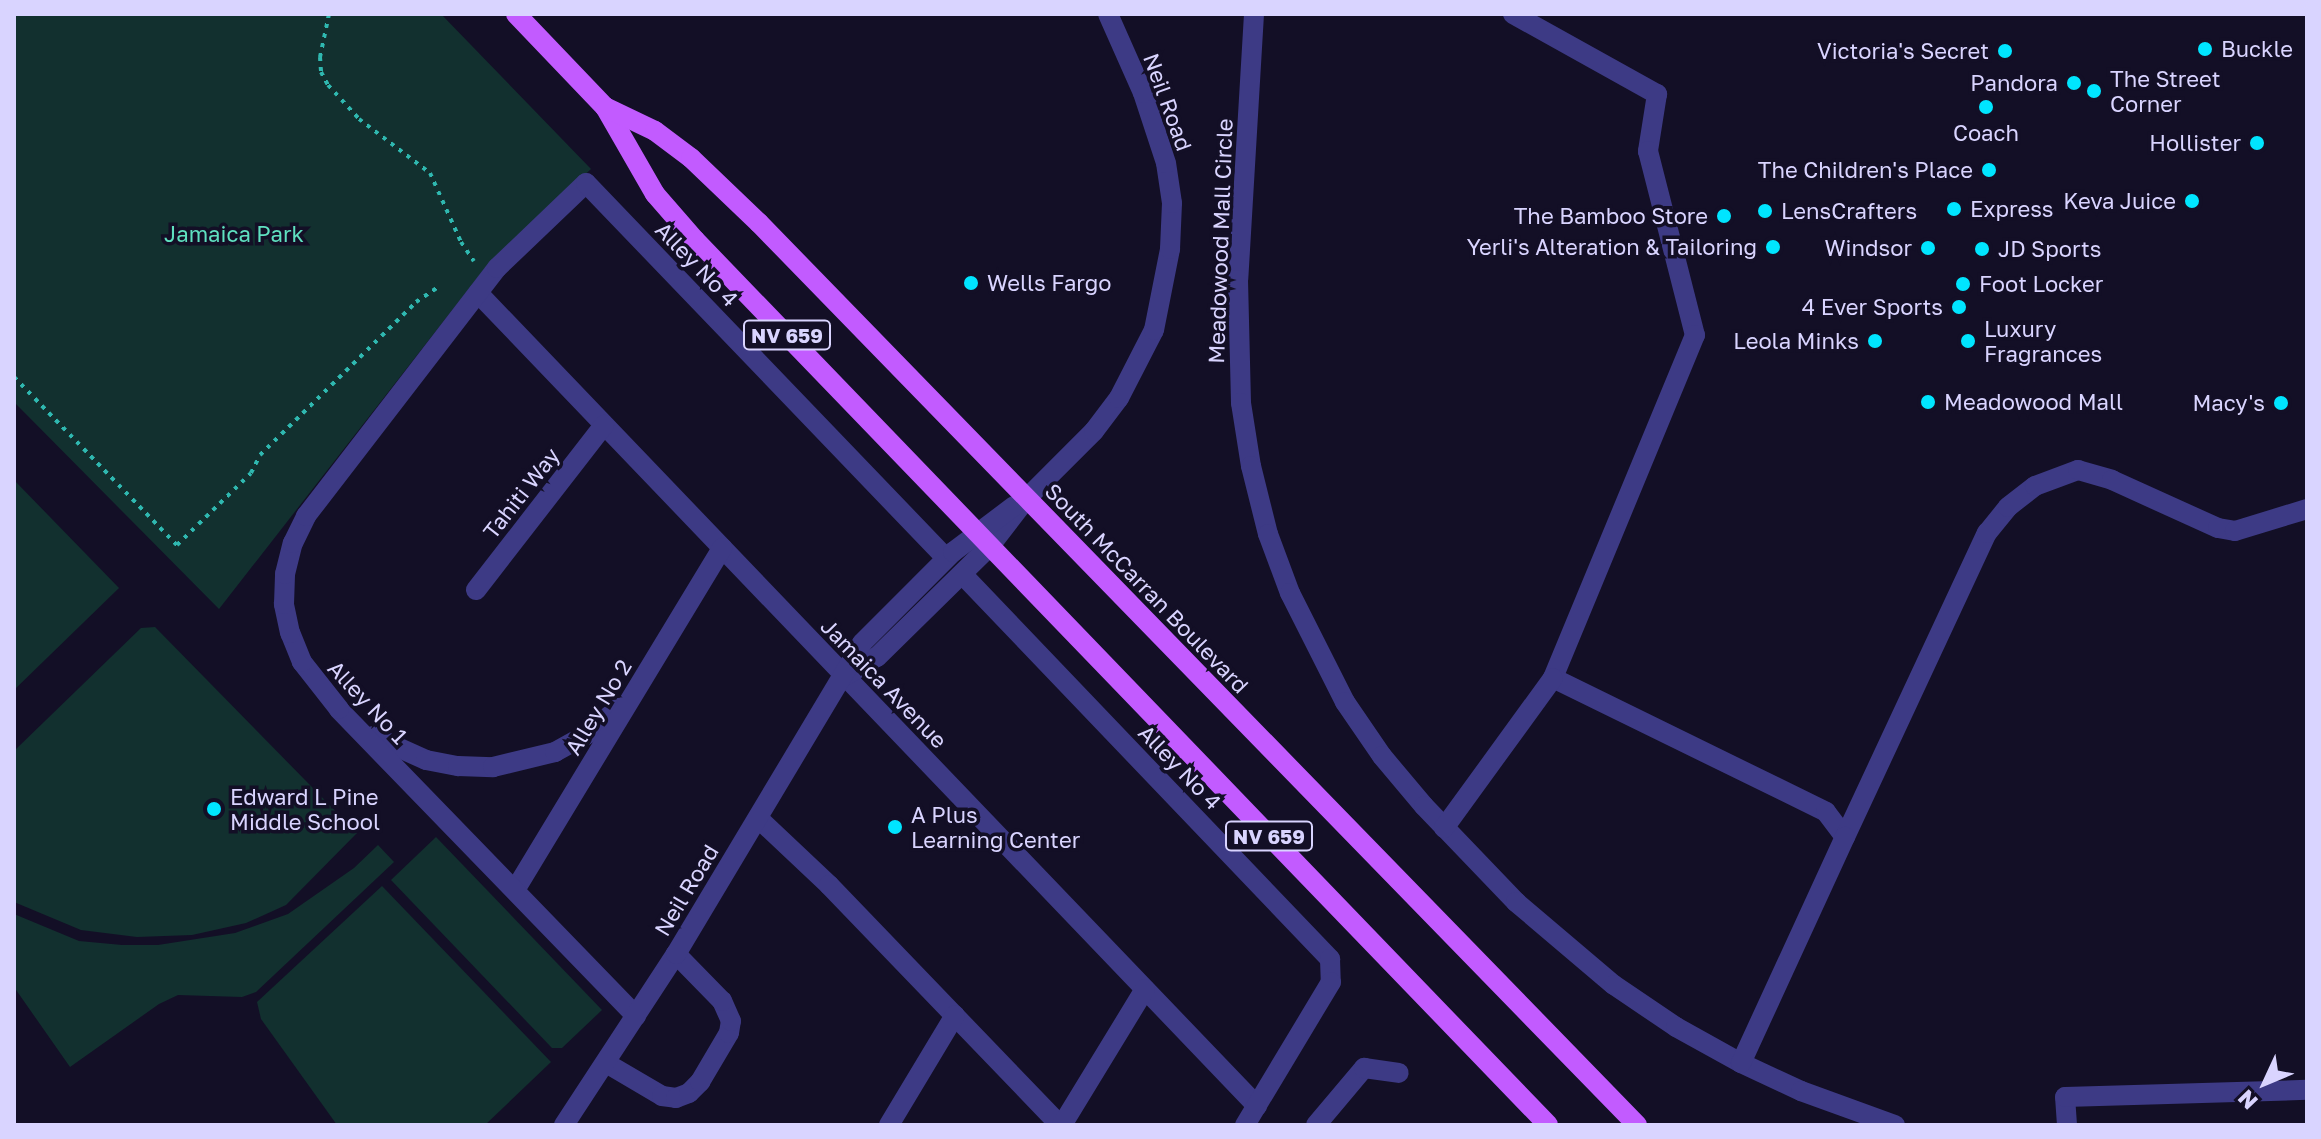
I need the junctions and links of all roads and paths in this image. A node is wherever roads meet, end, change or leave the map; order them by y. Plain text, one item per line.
1 (329, 14) edge
2 (516, 14) edge
3 (1108, 14) edge
4 (1254, 14) edge
5 (1513, 14) edge
6 (605, 107) junction
7 (483, 286) junction
8 (437, 288) dead end
9 (14, 377) edge
10 (604, 425) junction
11 (1026, 499) junction
12 (2307, 509) edge
13 (983, 539) junction
14 (722, 548) junction
15 (946, 558) junction
16 (962, 574) junction
17 (476, 590) dead end
18 (645, 675) junction
19 (845, 676) junction
20 (1553, 678) junction
21 (339, 709) junction
22 (758, 818) junction
23 (1444, 828) junction
24 (1845, 837) junction
25 (515, 890) junction
26 (676, 954) junction
27 (1145, 989) junction
28 (955, 1015) junction
29 (636, 1016) junction
30 (606, 1063) junction
31 (1741, 1063) junction
32 (1399, 1073) dead end
33 (2307, 1090) edge
34 (1257, 1106) junction
35 (564, 1125) edge
36 (889, 1125) edge
37 (1061, 1125) edge
38 (1245, 1125) edge
39 (1316, 1125) edge
40 (1548, 1125) edge
41 (1637, 1125) edge
42 (1895, 1125) edge
43 (2067, 1125) edge

1 - 7 path
2 - 6 main road, South McCarran Boulevard / NV 659
3 - 11 street, Neil Road
4 - 23 street, Meadowood Mall Circle
5 - 20 street
6 - 11 main road, South McCarran Boulevard / NV 659
6 - 13 main road, South McCarran Boulevard / NV 659
7 - 10 street, Jamaica Avenue
7 - 15 street, Alley No 4
7 - 21 street, Alley No 1
8 - 9 path
10 - 14 street, Jamaica Avenue
10 - 17 street, Tahiti Way
11 - 13 street, Neil Road
11 - 41 main road, South McCarran Boulevard / NV 659
12 - 24 street
13 - 15 street, Neil Road
13 - 16 street, Neil Road
13 - 40 main road, South McCarran Boulevard / NV 659
14 - 18 street, Alley No 2
14 - 19 street, Jamaica Avenue
15 - 19 street, Neil Road
16 - 19 street, Neil Road
16 - 34 street, Alley No 4
18 - 21 street
18 - 25 street, Alley No 2
19 - 22 street, Neil Road
19 - 27 street, Jamaica Avenue
20 - 23 street
20 - 24 street
21 - 25 street, Alley No 1
22 - 26 street, Neil Road
22 - 28 street
23 - 31 street, Meadowood Mall Circle
24 - 31 street
25 - 29 street, Alley No 1
26 - 29 street, Neil Road
26 - 30 street
27 - 34 street, Jamaica Avenue
27 - 37 street
28 - 36 street
28 - 37 street
29 - 30 street, Neil Road
30 - 35 street, Neil Road
31 - 42 street, Meadowood Mall Circle
32 - 39 street
33 - 43 street
34 - 38 street, Alley No 4

